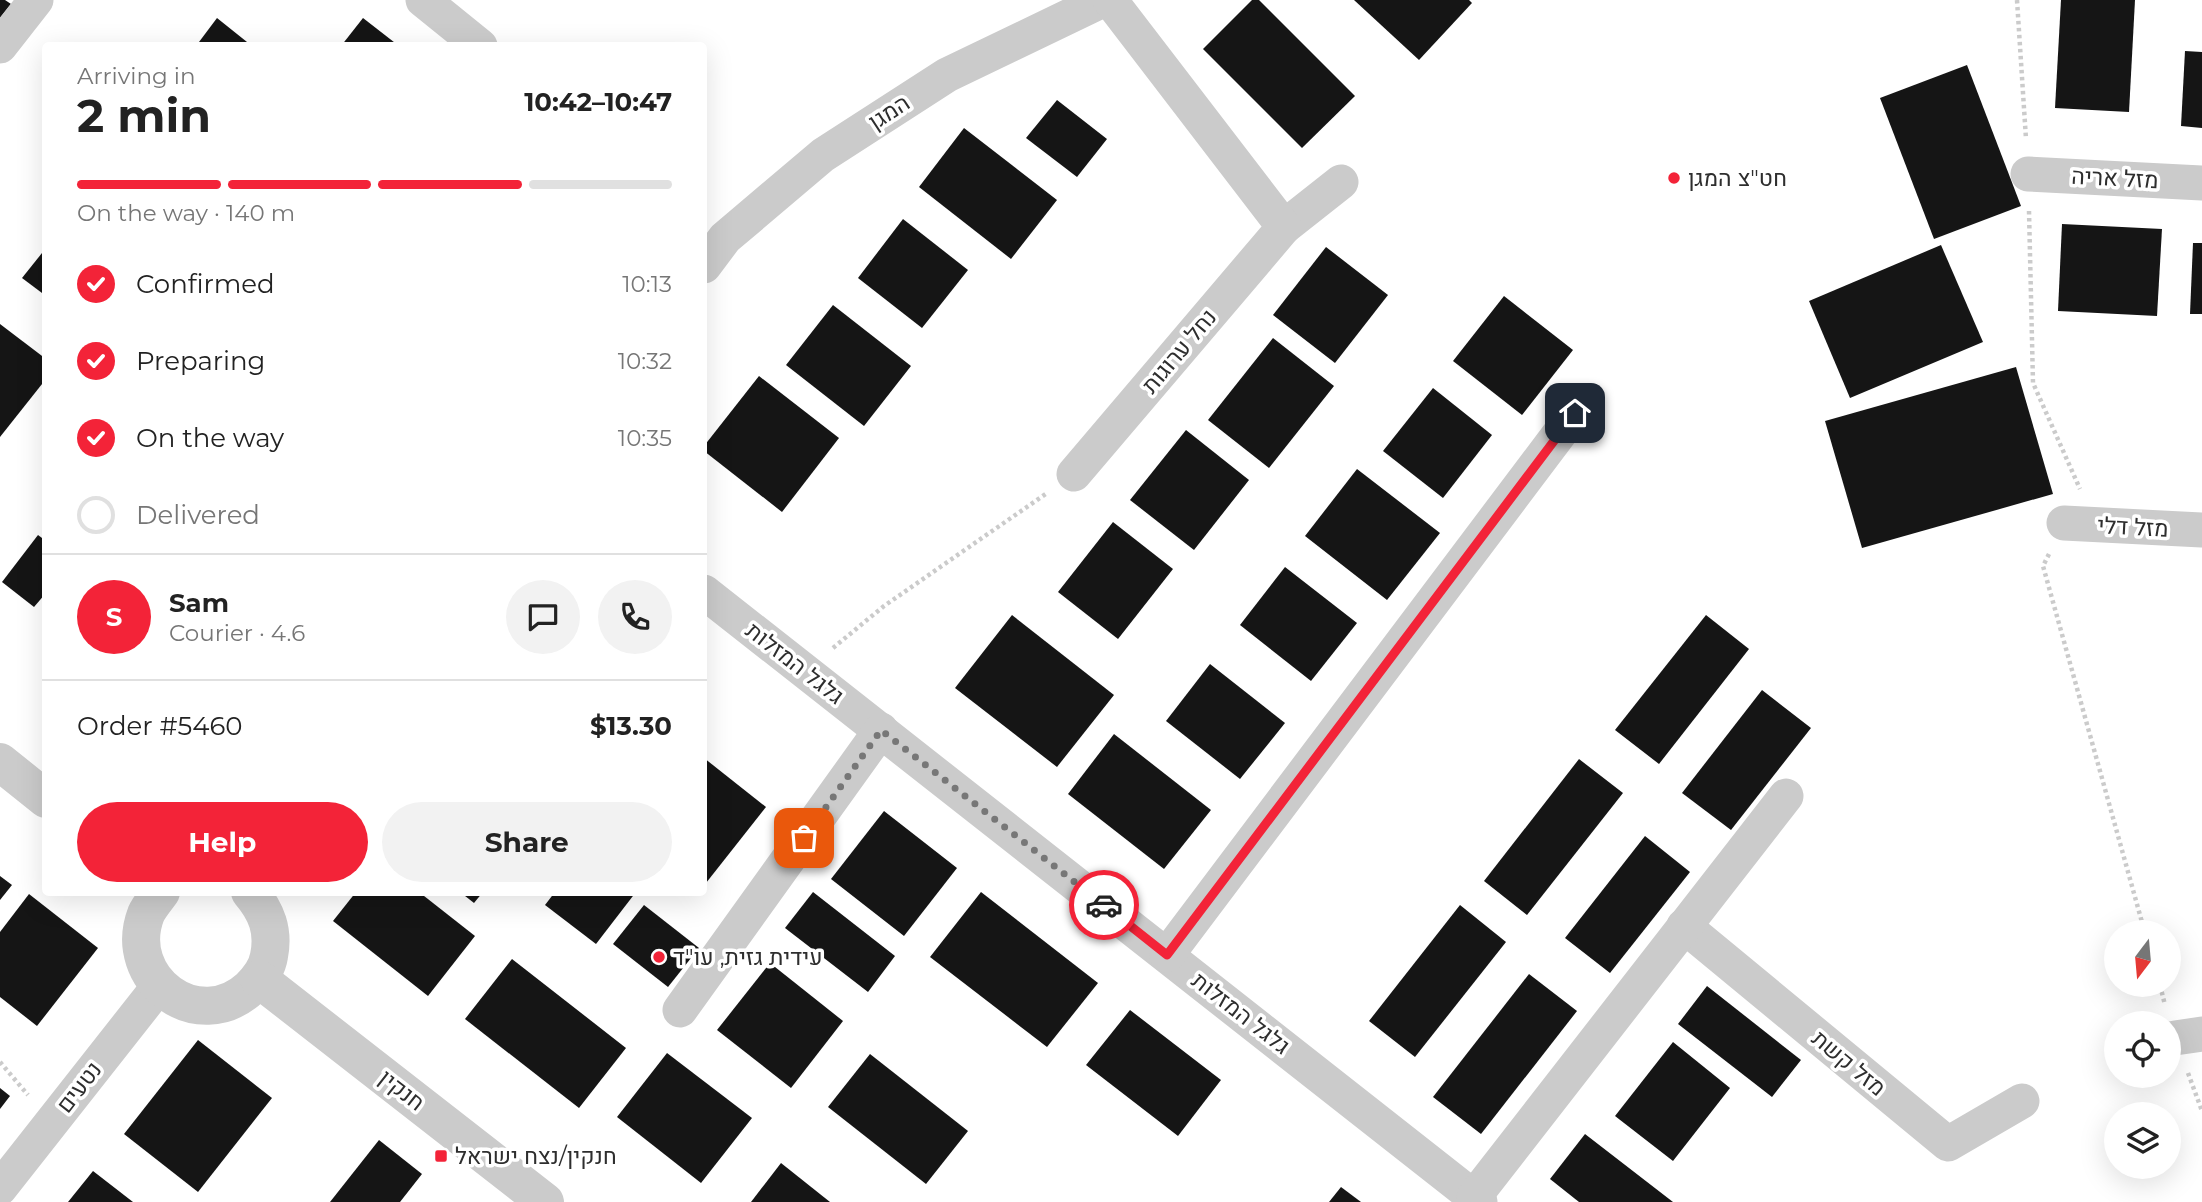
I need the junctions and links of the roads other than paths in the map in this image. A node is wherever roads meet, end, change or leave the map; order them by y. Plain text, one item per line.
1 (36, 0) edge
2 (423, 0) edge
3 (1102, 0) edge
4 (1110, 0) edge
5 (475, 42) edge
6 (0, 46) edge
7 (2028, 174) road end
8 (1341, 182) dead end
9 (2202, 183) edge
10 (1284, 227) junction
11 (714, 229) edge
12 (707, 255) edge
13 (1575, 413) dead end
14 (1074, 474) road end
15 (2064, 523) road end
16 (2202, 530) edge
17 (707, 594) edge
18 (881, 730) junction
19 (0, 762) edge
20 (42, 796) edge
21 (1786, 796) dead end
22 (158, 896) edge
23 (253, 896) edge
24 (1684, 926) junction
25 (1167, 955) junction
26 (259, 979) junction
27 (159, 986) junction
28 (680, 1010) dead end
29 (2022, 1101) dead end
30 (0, 1188) edge
31 (1477, 1199) edge
32 (545, 1202) edge

1 - 6 street
2 - 5 street
3 - 11 street, המגן
4 - 10 street
7 - 9 street, מזל אריה
8 - 10 street, נחל ערוגות
10 - 14 street, נחל ערוגות
11 - 12 street, המגן
13 - 25 street
15 - 16 street, מזל דלי
17 - 18 street, גלגל המזלות
18 - 25 street, גלגל המזלות
18 - 28 street
19 - 20 street
21 - 24 street
22 - 27 street
23 - 26 street
24 - 29 street, מזל קשת
24 - 31 street
25 - 31 street, גלגל המזלות
26 - 27 street
26 - 32 street, חנקין
27 - 30 street, נטעים

